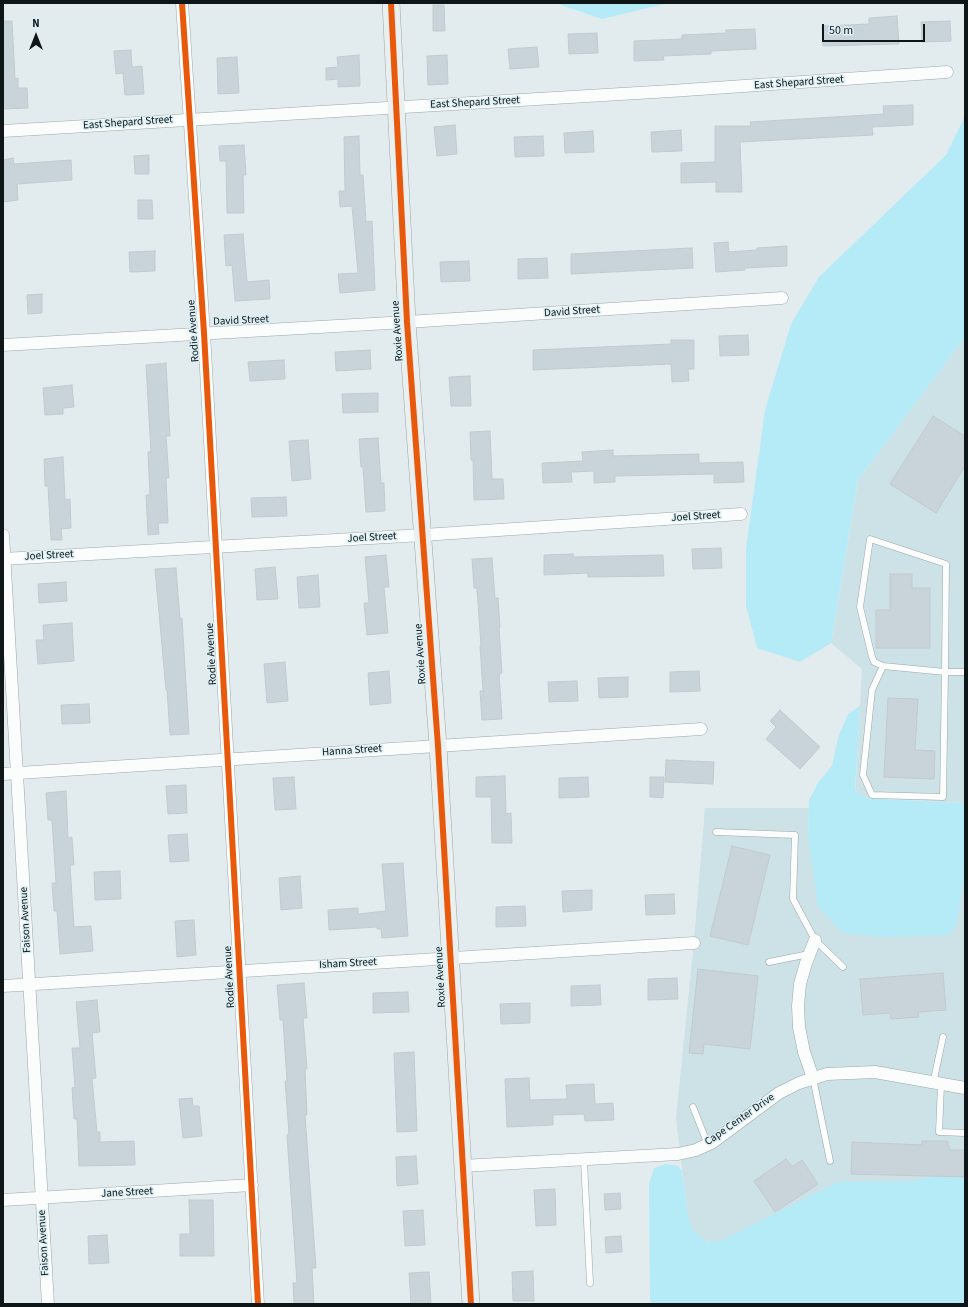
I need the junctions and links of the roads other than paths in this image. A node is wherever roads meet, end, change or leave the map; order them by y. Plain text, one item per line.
1 (182, 3) edge
2 (391, 3) edge
3 (947, 72) dead end
4 (397, 107) junction
5 (190, 119) junction
6 (3, 131) edge
7 (782, 298) dead end
8 (408, 322) junction
9 (204, 333) junction
10 (3, 346) edge
11 (741, 514) dead end
12 (3, 535) edge
13 (423, 535) junction
14 (216, 547) junction
15 (4, 559) edge
16 (883, 666) junction
17 (945, 672) junction
18 (965, 672) edge
19 (701, 729) dead end
20 (438, 746) junction
21 (228, 760) junction
22 (17, 773) junction
23 (3, 774) edge
24 (716, 832) dead end
25 (815, 940) junction
26 (694, 943) dead end
27 (809, 954) junction
28 (450, 958) junction
29 (769, 962) dead end
30 (842, 967) dead end
31 (240, 970) junction
32 (30, 984) junction
33 (3, 986) edge
34 (943, 1036) dead end
35 (813, 1078) junction
36 (937, 1084) junction
37 (965, 1088) edge
38 (693, 1107) dead end
39 (965, 1133) edge
40 (708, 1145) junction
41 (584, 1160) junction
42 (830, 1161) dead end
43 (462, 1166) junction
44 (252, 1185) junction
45 (42, 1198) junction
46 (3, 1200) edge
47 (590, 1284) dead end
48 (48, 1304) edge
49 (258, 1304) edge
50 (471, 1304) edge

1 - 5 street, Rodie Avenue
2 - 4 street, Roxie Avenue
3 - 4 street, East Shepard Street
4 - 5 street, East Shepard Street
4 - 8 street, Roxie Avenue
5 - 6 street, East Shepard Street
5 - 9 street, Rodie Avenue
7 - 8 street, David Street
8 - 9 street, David Street
8 - 13 street, Roxie Avenue
9 - 10 street, David Street
9 - 14 street, Rodie Avenue
11 - 13 street, Joel Street
12 - 15 street, Faison Avenue
13 - 14 street, Joel Street
13 - 20 street, Roxie Avenue
14 - 15 street, Joel Street
14 - 21 street, Rodie Avenue
15 - 22 street, Faison Avenue
16 - 17 lane
16 - 17 lane
16 - 17 lane
17 - 18 lane
19 - 20 street, Hanna Street
20 - 21 street, Hanna Street
20 - 28 street, Roxie Avenue
21 - 22 street, Hanna Street
21 - 31 street, Rodie Avenue
22 - 23 street, Hanna Street
22 - 32 street, Faison Avenue
24 - 25 lane
25 - 27 street
25 - 30 lane
26 - 28 street, Isham Street
27 - 29 lane
27 - 35 street
28 - 31 street, Isham Street
28 - 43 street, Roxie Avenue
31 - 32 street, Isham Street
31 - 44 street, Rodie Avenue
32 - 33 street, Isham Street
32 - 45 street, Faison Avenue
34 - 36 lane
35 - 36 street, Cape Center Drive
35 - 40 street, Cape Center Drive
35 - 42 lane
36 - 37 street, Cape Center Drive
36 - 39 lane
38 - 40 lane
40 - 41 street, Cape Center Drive
41 - 43 street, Cape Center Drive
41 - 47 lane
43 - 50 street, Roxie Avenue
44 - 45 street, Jane Street
44 - 49 street, Rodie Avenue
45 - 46 street, Jane Street
45 - 48 street, Faison Avenue

